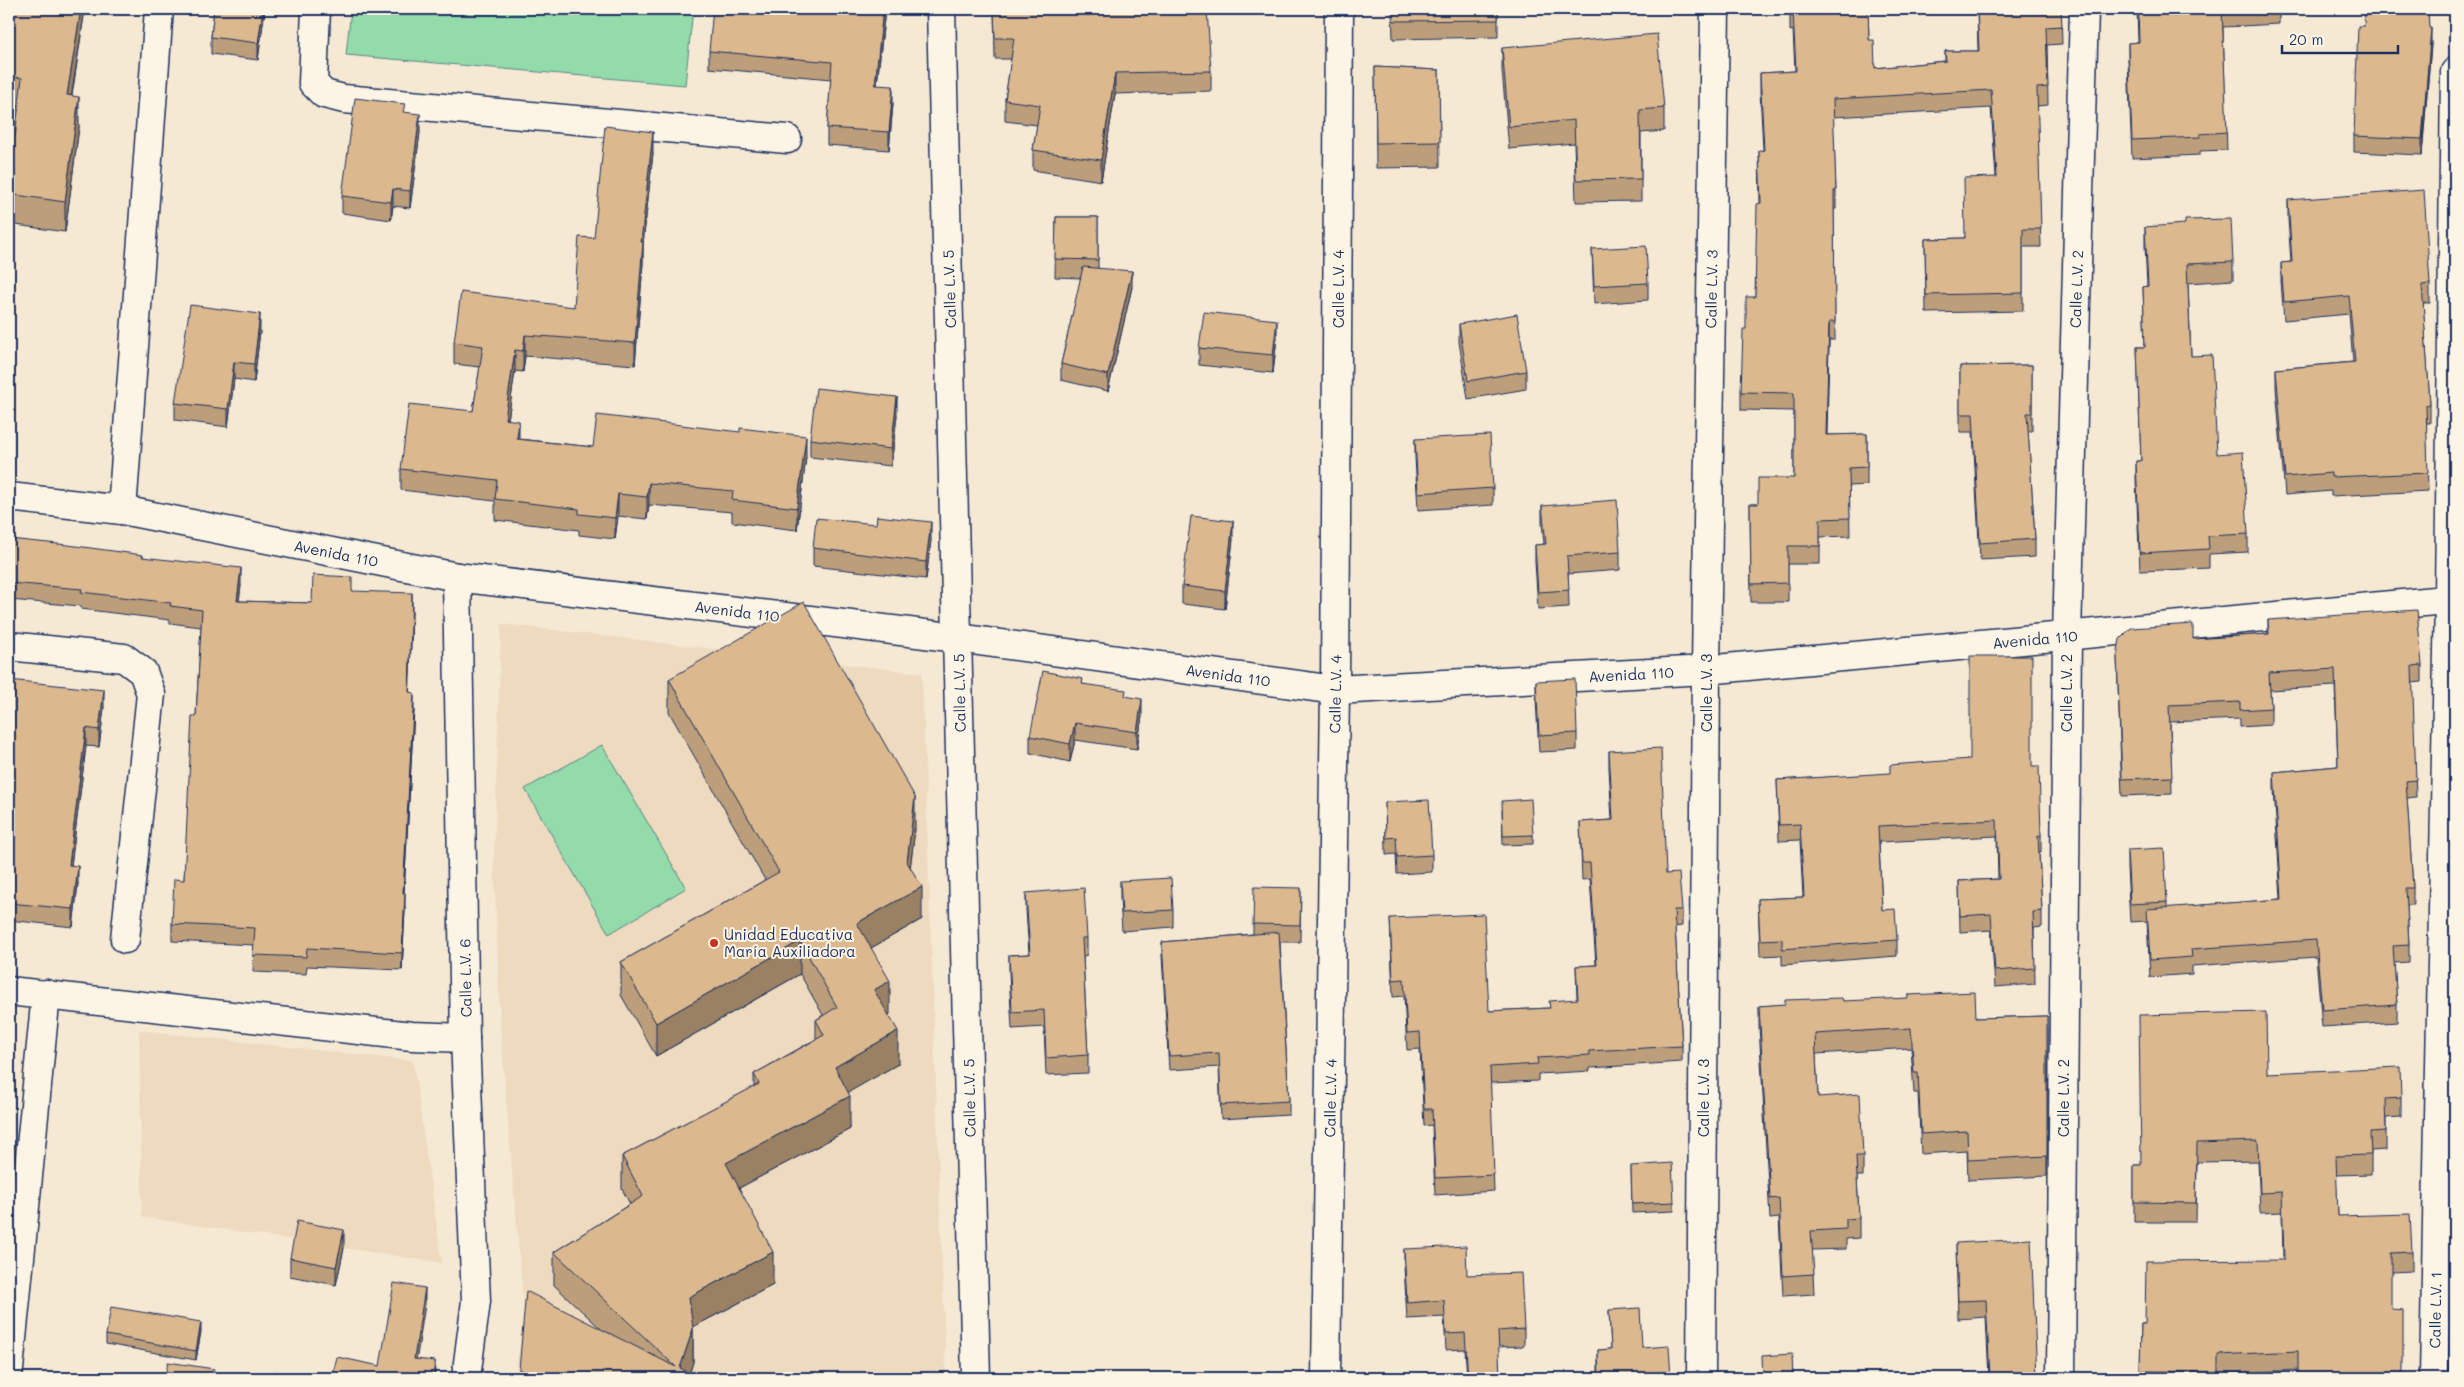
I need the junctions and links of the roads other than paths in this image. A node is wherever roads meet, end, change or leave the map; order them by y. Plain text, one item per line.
1 (159, 9) edge
2 (316, 9) edge
3 (941, 9) edge
4 (1339, 9) edge
5 (1715, 9) edge
6 (2084, 9) edge
7 (2455, 72) edge
8 (787, 139) dead end
9 (9, 497) edge
10 (122, 510) junction
11 (457, 577) junction
12 (2452, 599) edge
13 (2067, 636) junction
14 (958, 638) junction
15 (9, 646) edge
16 (1706, 670) junction
17 (1335, 690) junction
18 (125, 939) dead end
19 (9, 991) edge
20 (46, 994) junction
21 (465, 1038) junction
22 (9, 1369) edge
23 (466, 1378) edge
24 (976, 1378) edge
25 (1326, 1378) edge
26 (1701, 1378) edge
27 (2061, 1378) edge
28 (2434, 1378) edge

1 - 10 street
2 - 8 street
3 - 14 street, Calle L.V. 5
4 - 17 street, Calle L.V. 4
5 - 16 street, Calle L.V. 3
6 - 13 street, Calle L.V. 2
7 - 12 street, Calle L.V. 1
9 - 10 street, Avenida 110
10 - 11 street, Avenida 110
11 - 14 street, Avenida 110
11 - 21 street, Calle L.V. 6
12 - 13 street, Avenida 110
12 - 28 street, Calle L.V. 1
13 - 16 street, Avenida 110
13 - 27 street, Calle L.V. 2
14 - 17 street, Avenida 110
14 - 24 street, Calle L.V. 5
15 - 18 street
16 - 17 street, Avenida 110
16 - 26 street, Calle L.V. 3
17 - 25 street, Calle L.V. 4
19 - 20 street
20 - 21 street
20 - 22 street
21 - 23 street, Calle L.V. 6

